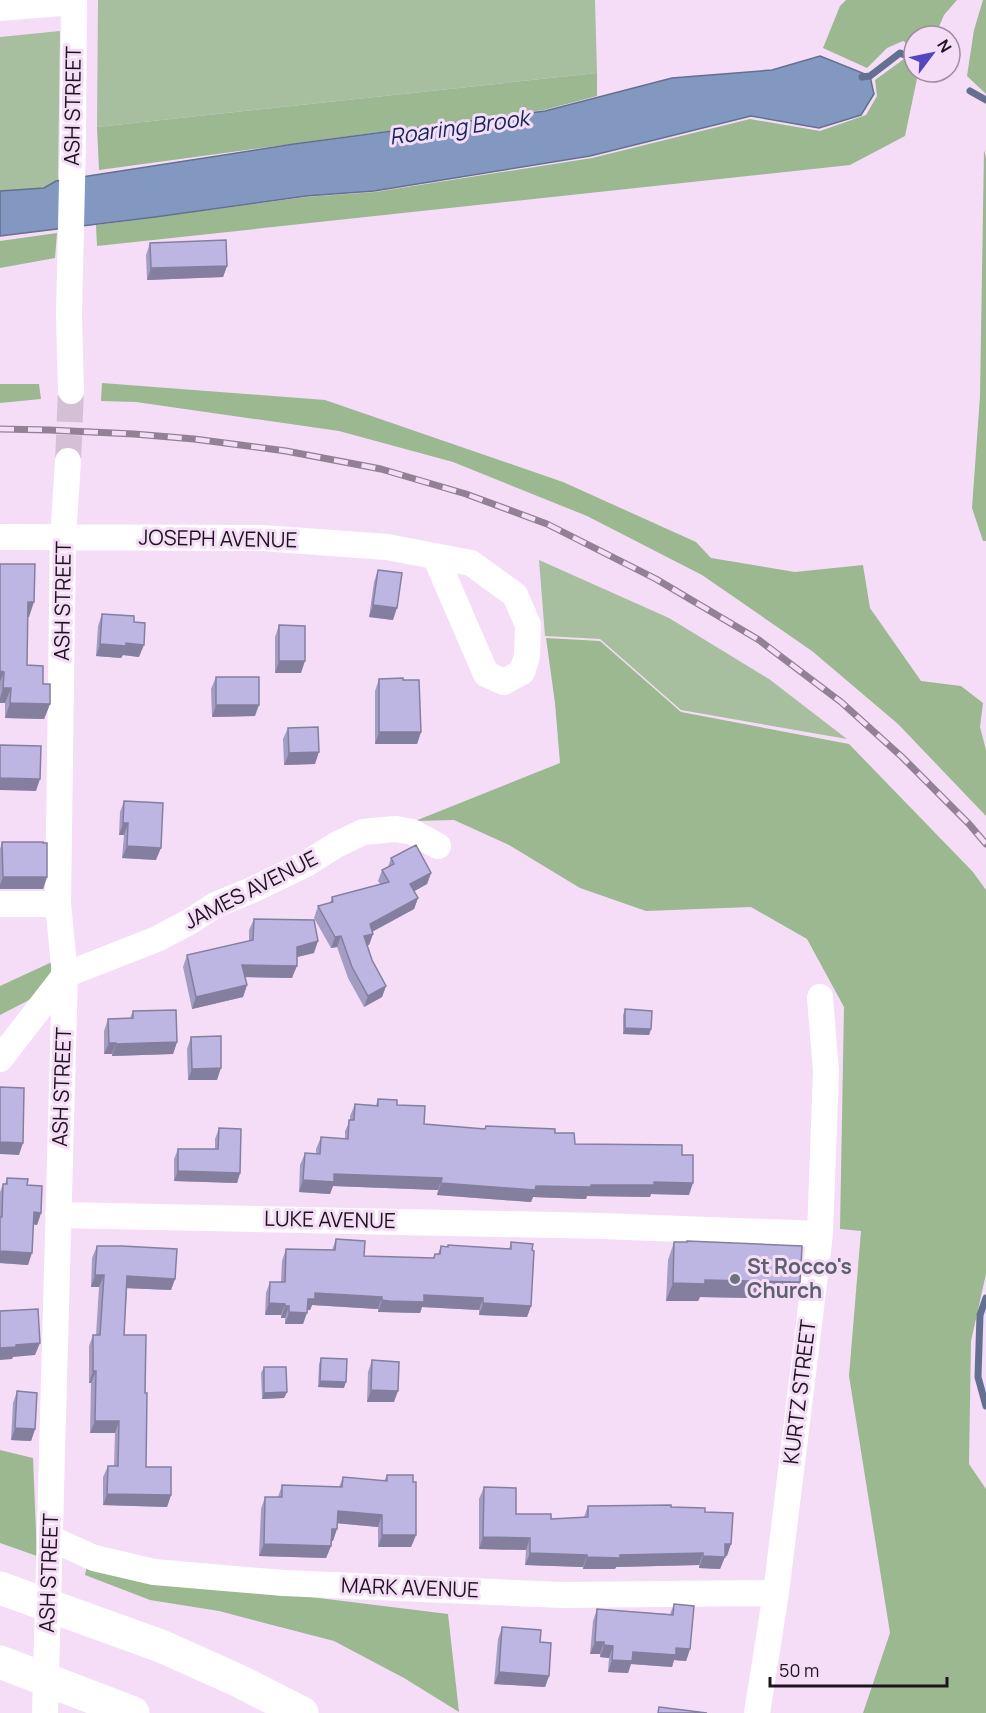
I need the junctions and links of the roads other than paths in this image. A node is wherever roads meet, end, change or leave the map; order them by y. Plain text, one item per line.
1 (74, 1) edge
2 (0, 8) edge
3 (71, 391) tunnel mouth
4 (68, 461) tunnel mouth
5 (0, 537) edge
6 (63, 538) junction
7 (435, 556) junction
8 (438, 846) dead end
9 (0, 904) edge
10 (58, 904) junction
11 (65, 975) junction
12 (820, 997) dead end
13 (0, 1059) edge
14 (58, 1215) junction
15 (820, 1234) junction
16 (50, 1538) junction
17 (0, 1588) edge
18 (776, 1593) junction
19 (0, 1662) edge
20 (45, 1713) edge
21 (133, 1713) edge
22 (302, 1713) edge
23 (757, 1713) edge

1 - 2 street
1 - 3 street, ASH STREET
4 - 6 street, ASH STREET
5 - 6 street, JOSEPH AVENUE
6 - 7 street, JOSEPH AVENUE
6 - 10 street, ASH STREET
7 - 7 street, JOSEPH AVENUE
8 - 11 street, JAMES AVENUE
9 - 10 street
10 - 11 street, ASH STREET
11 - 13 street
11 - 14 street, ASH STREET
12 - 15 street, KURTZ STREET
14 - 15 street, LUKE AVENUE
14 - 16 street, ASH STREET
15 - 18 street, KURTZ STREET
16 - 18 street, MARK AVENUE
16 - 20 street, ASH STREET
17 - 22 highway
18 - 23 street, KURTZ STREET
19 - 21 highway

